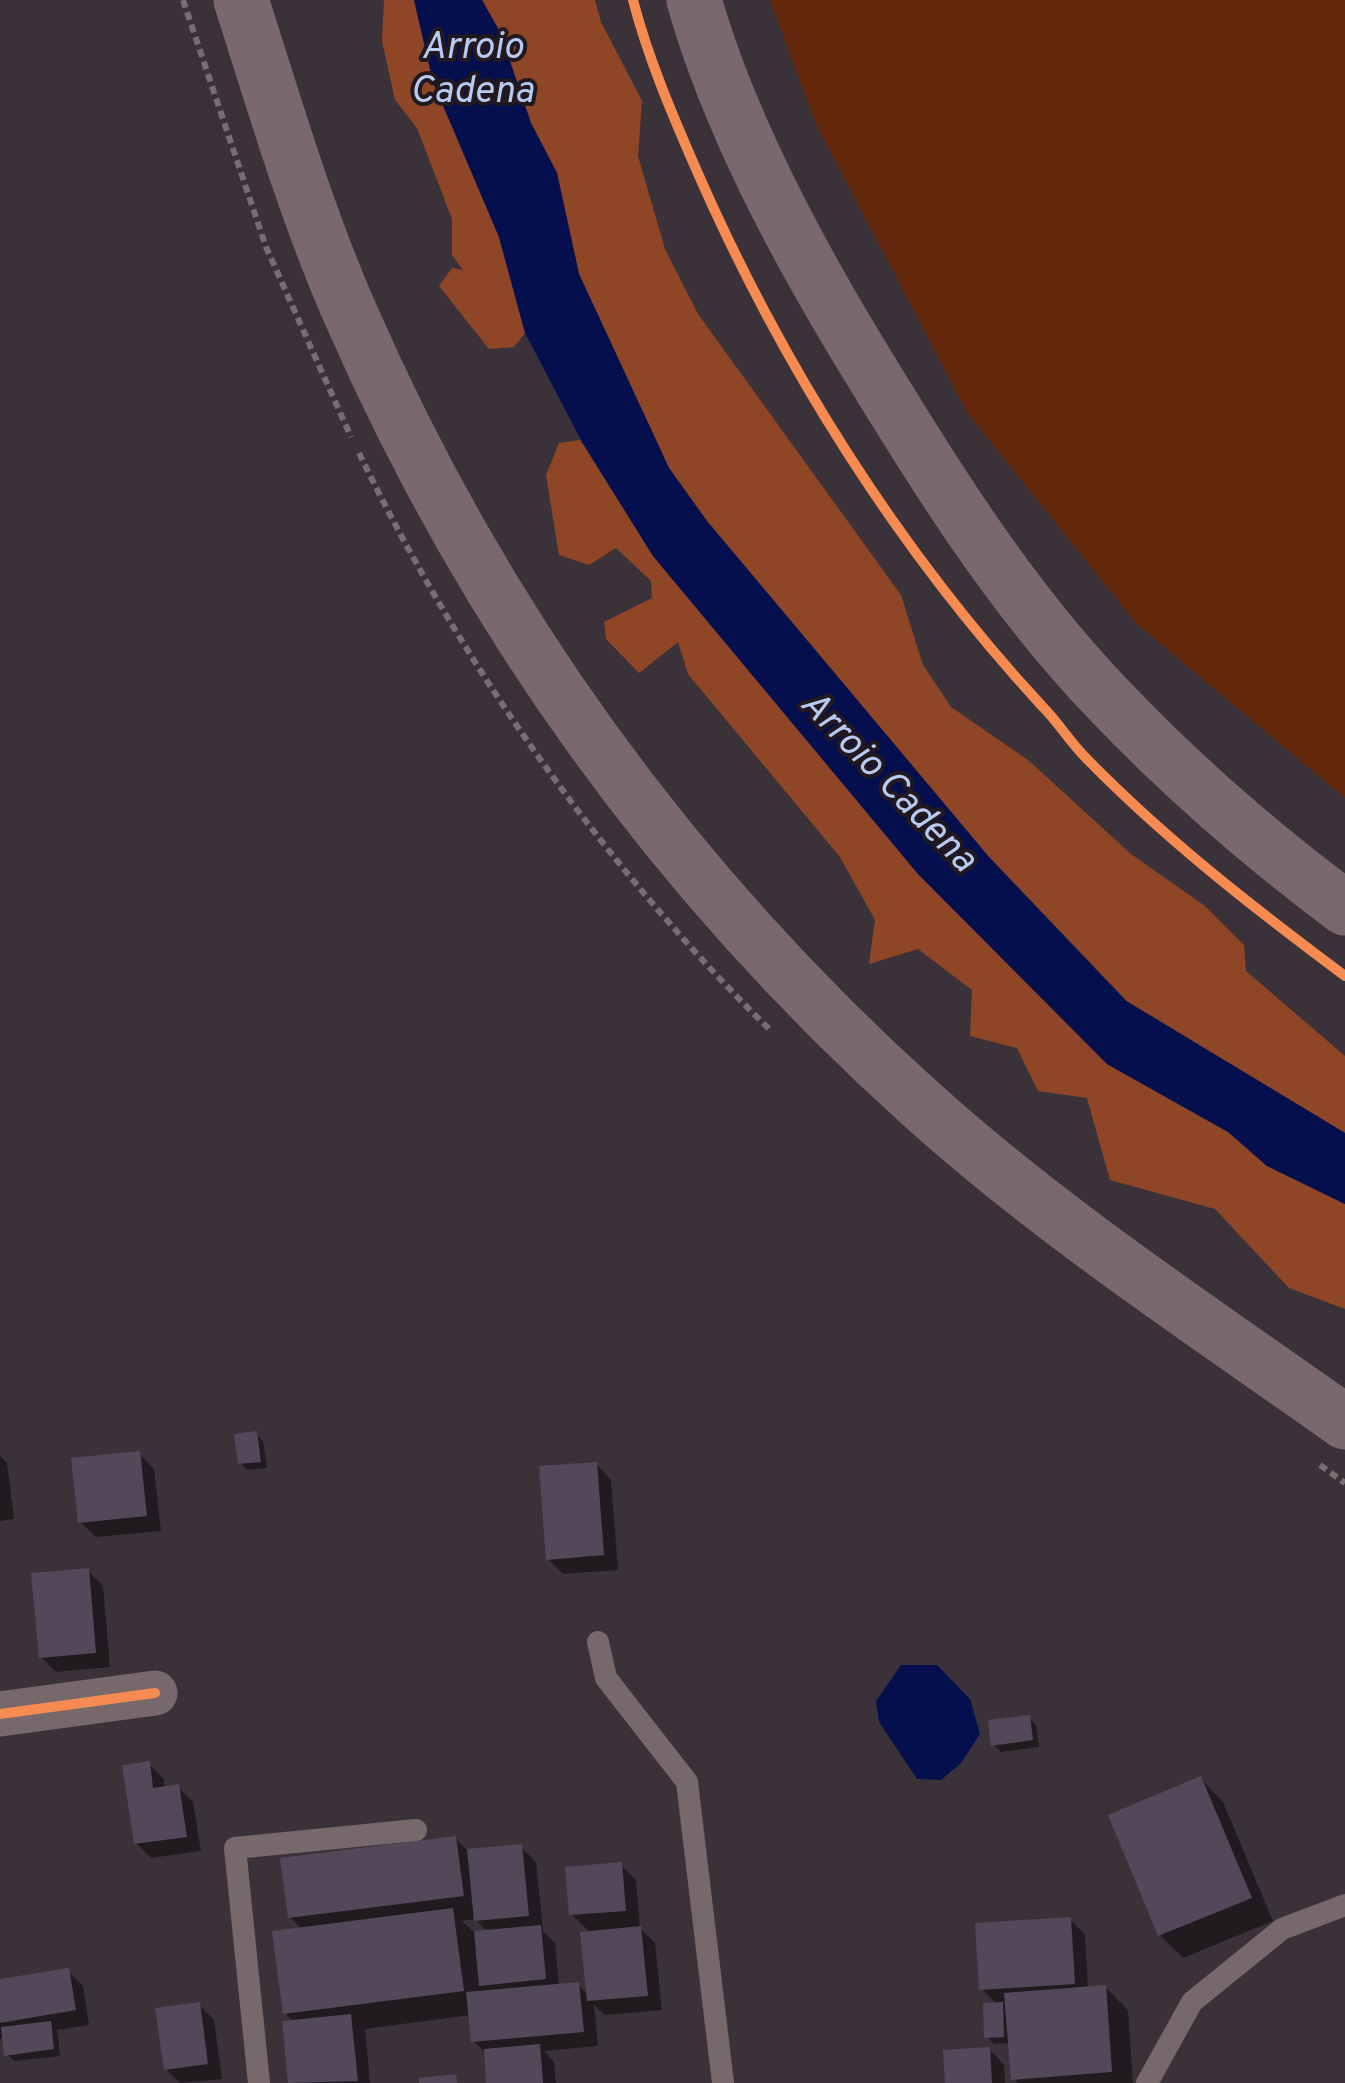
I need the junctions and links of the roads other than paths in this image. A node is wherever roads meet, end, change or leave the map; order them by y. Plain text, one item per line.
1 (241, 0) edge
2 (694, 0) edge
3 (1345, 908) edge
4 (1345, 1422) edge
5 (598, 1642) dead end
6 (155, 1693) dead end
7 (0, 1714) edge
8 (416, 1830) dead end
9 (1345, 1905) edge
10 (258, 2083) edge
11 (723, 2083) edge
12 (1147, 2083) edge

1 - 4 main road
2 - 3 main road
5 - 11 lane
6 - 7 street
8 - 10 lane
9 - 12 lane

